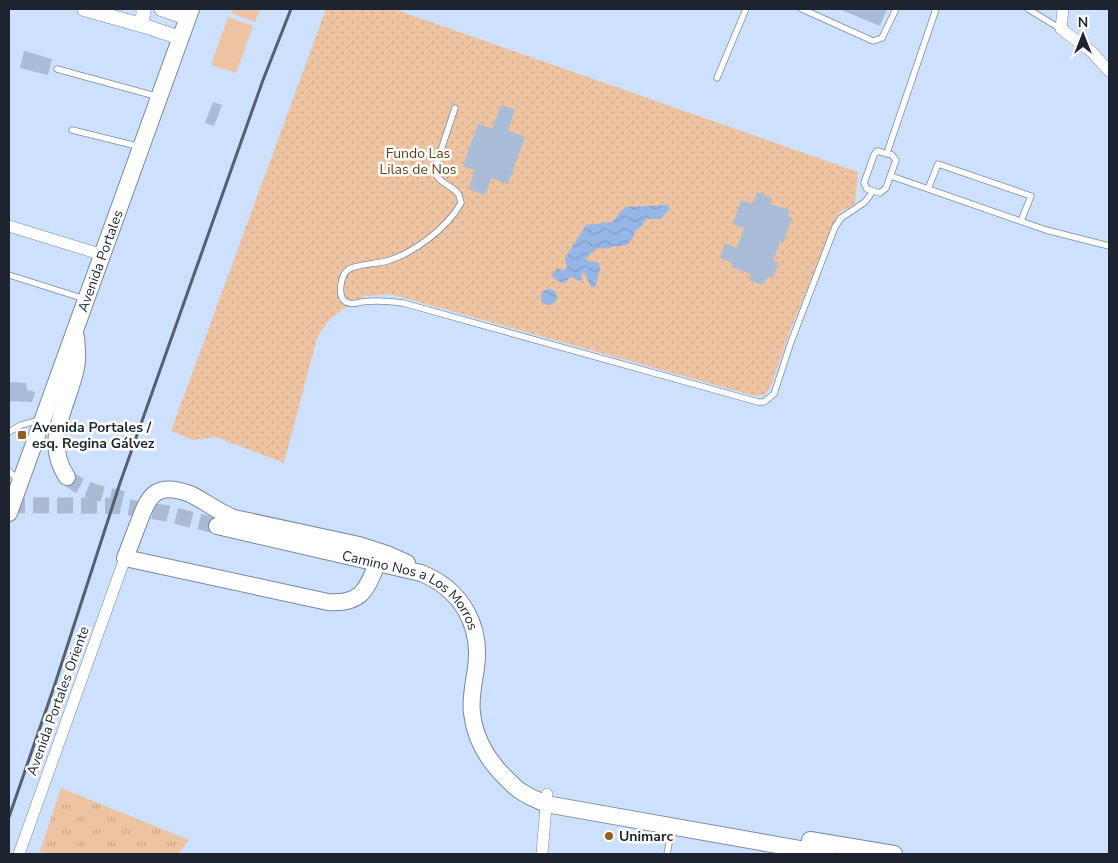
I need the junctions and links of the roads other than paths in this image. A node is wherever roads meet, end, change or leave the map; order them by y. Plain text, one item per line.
1 (84, 9) edge
2 (142, 9) edge
3 (161, 9) edge
4 (746, 9) edge
5 (802, 9) edge
6 (896, 9) edge
7 (936, 9) edge
8 (1028, 9) edge
9 (1063, 9) edge
10 (189, 14) edge
11 (134, 22) junction
12 (1061, 29) junction
13 (180, 38) junction
14 (57, 70) dead end
15 (1109, 71) edge
16 (717, 78) dead end
17 (159, 97) junction
18 (455, 108) dead end
19 (72, 130) dead end
20 (141, 147) junction
21 (887, 153) junction
22 (891, 176) junction
23 (928, 189) junction
24 (873, 191) junction
25 (1021, 221) junction
26 (9, 226) edge
27 (1109, 246) edge
28 (103, 255) junction
29 (9, 275) edge
30 (86, 300) junction
31 (76, 330) junction
32 (42, 419) junction
33 (9, 432) edge
34 (67, 477) tunnel mouth
35 (12, 480) edge
36 (9, 513) edge
37 (217, 526) tunnel mouth
38 (125, 558) junction
39 (378, 564) junction
40 (421, 573) junction
41 (546, 799) junction
42 (672, 826) junction
43 (19, 854) edge
44 (542, 854) edge
45 (667, 854) edge
46 (828, 854) edge
47 (894, 854) edge

1 - 11 street
2 - 11 street
3 - 10 street
4 - 16 lane
5 - 6 lane
7 - 21 lane
8 - 12 lane
9 - 12 street
10 - 13 main road, Avenida Portales
11 - 13 street
12 - 15 street
13 - 17 main road, Avenida Portales
14 - 17 lane
17 - 20 main road, Avenida Portales
18 - 24 lane
19 - 20 lane
20 - 28 main road, Avenida Portales
21 - 22 lane
21 - 24 lane
22 - 23 lane
22 - 24 lane
23 - 25 lane
23 - 25 lane
25 - 27 lane
26 - 28 street
28 - 30 main road, Avenida Portales
29 - 30 lane
30 - 31 main road, Avenida Portales
31 - 32 main road, Avenida Portales
31 - 34 main road
32 - 33 lane
32 - 35 main road, Avenida Portales
35 - 36 main road, Avenida Portales
37 - 39 main road, Camino Nos a Los Morros
38 - 39 main road
38 - 40 main road
38 - 43 street, Avenida Portales Oriente
39 - 40 main road, Camino Nos a Los Morros
40 - 41 main road, Camino Nos a Los Morros
41 - 42 main road, Camino Nos a Los Morros
41 - 44 street
41 - 47 main road, Camino Nos a Los Morros
42 - 45 lane
42 - 46 main road, Camino Nos a Los Morros

